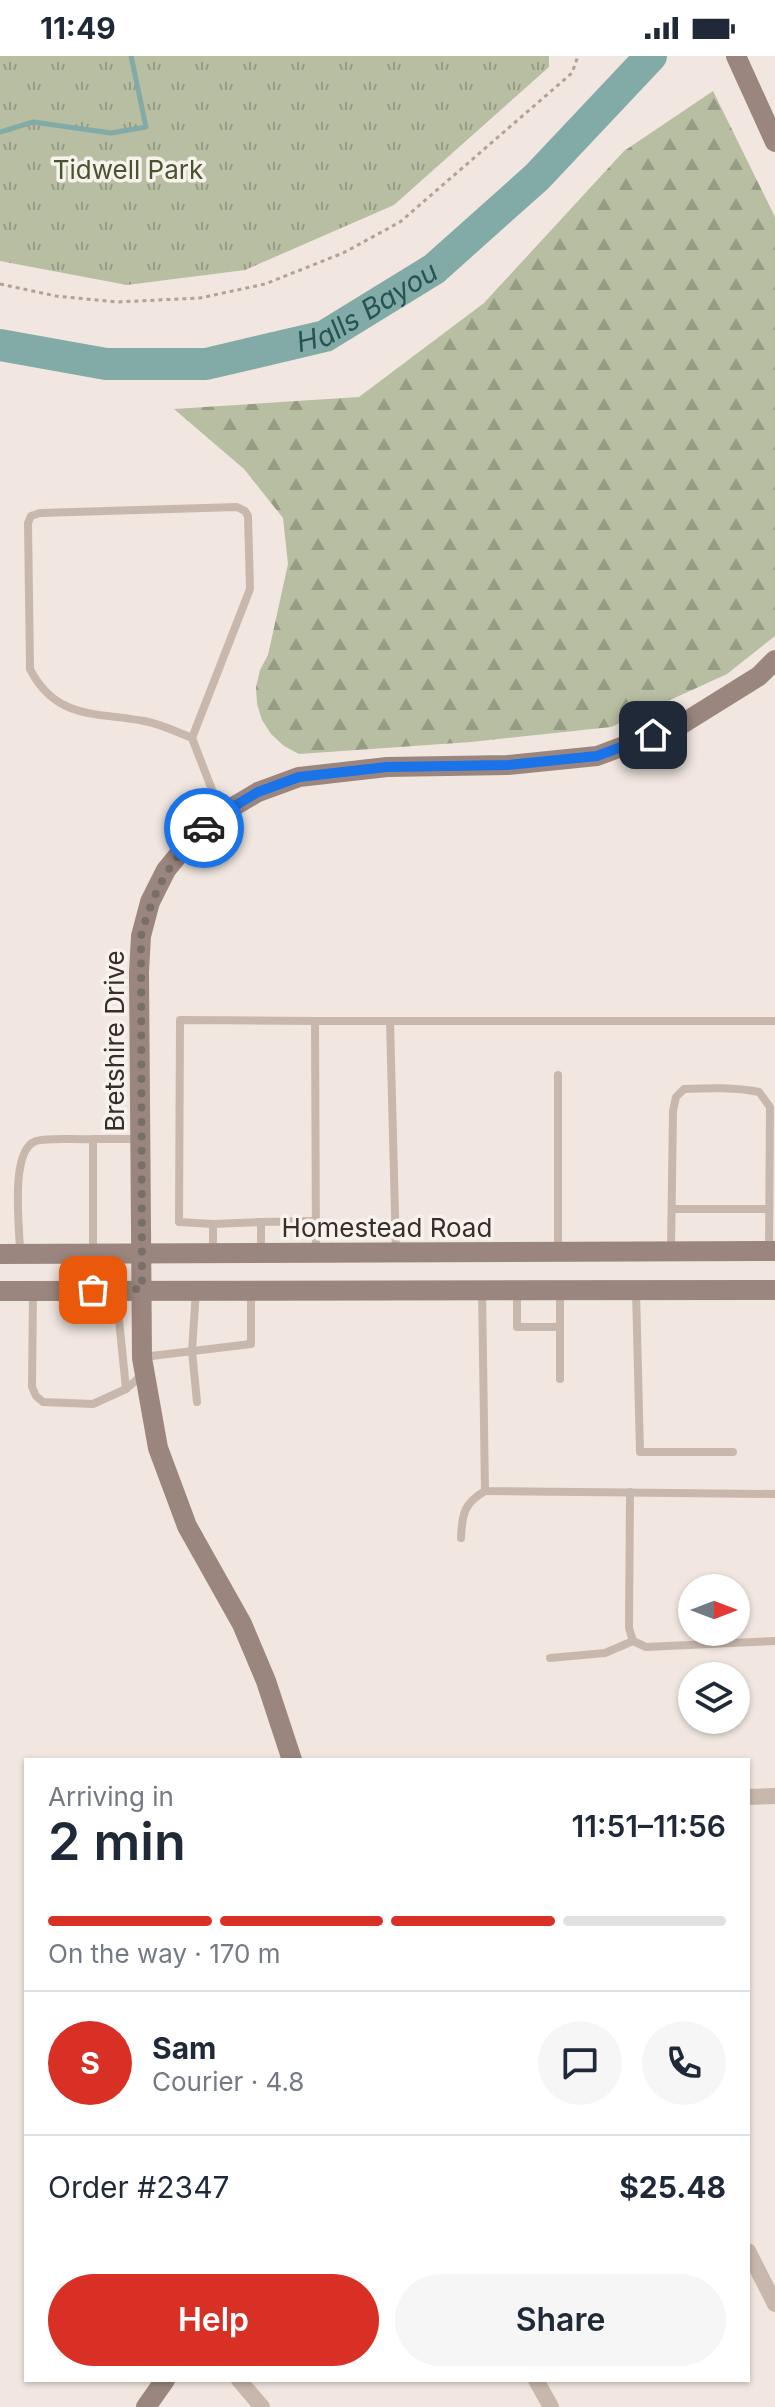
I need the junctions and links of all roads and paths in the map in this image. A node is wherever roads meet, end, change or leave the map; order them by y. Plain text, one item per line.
1 (578, 56) edge
2 (736, 56) edge
3 (775, 142) edge
4 (0, 284) edge
5 (775, 660) edge
6 (192, 738) junction
7 (221, 814) junction
8 (315, 1021) junction
9 (390, 1021) junction
10 (775, 1021) edge
11 (558, 1075) dead end
12 (93, 1139) junction
13 (140, 1139) junction
14 (672, 1209) junction
15 (769, 1209) junction
16 (315, 1221) junction
17 (261, 1222) junction
18 (213, 1224) junction
19 (772, 1251) edge
20 (671, 1252) junction
21 (558, 1253) junction
22 (10, 1254) edge
23 (316, 1254) junction
24 (399, 1254) junction
25 (93, 1255) junction
26 (141, 1255) junction
27 (213, 1255) junction
28 (261, 1255) junction
29 (116, 1289) junction
30 (142, 1289) junction
31 (196, 1289) junction
32 (251, 1289) junction
33 (404, 1289) junction
34 (482, 1289) junction
35 (517, 1290) junction
36 (560, 1290) junction
37 (636, 1290) junction
38 (775, 1290) edge
39 (0, 1291) edge
40 (33, 1291) junction
41 (560, 1327) junction
42 (192, 1351) junction
43 (143, 1365) junction
44 (560, 1379) dead end
45 (126, 1389) junction
46 (197, 1402) dead end
47 (733, 1452) dead end
48 (485, 1491) junction
49 (630, 1492) junction
50 (775, 1494) edge
51 (461, 1538) dead end
52 (633, 1641) junction
53 (775, 1641) edge
54 (550, 1658) dead end
55 (291, 1758) edge
56 (775, 1796) edge
57 (750, 1797) edge
58 (750, 2255) edge
59 (775, 2304) edge
60 (164, 2382) edge
61 (241, 2382) edge
62 (537, 2382) edge
63 (146, 2407) edge
64 (262, 2407) edge
65 (551, 2407) edge

1 - 4 path
2 - 3 main road
5 - 7 main road, Bretshire Drive
6 - 6 lane
6 - 7 lane
7 - 13 main road, Bretshire Drive
8 - 9 lane
8 - 16 lane
8 - 18 lane
9 - 10 lane
9 - 24 lane
11 - 21 lane
12 - 13 lane
12 - 22 lane
12 - 25 lane
13 - 26 main road, Bretshire Drive
14 - 15 lane
14 - 15 lane
14 - 20 lane
15 - 19 lane
16 - 17 lane
16 - 23 lane
17 - 18 lane
17 - 28 lane
18 - 27 lane
19 - 20 main road, Homestead Road
20 - 21 main road, Homestead Road
21 - 24 main road, Homestead Road
22 - 25 main road, Homestead Road
23 - 24 main road, Homestead Road
23 - 28 main road, Homestead Road
24 - 33 main road
25 - 26 main road, Homestead Road
26 - 27 main road, Homestead Road
26 - 30 main road, Bretshire Drive
27 - 28 main road, Homestead Road
29 - 30 main road
29 - 40 main road
29 - 45 lane
30 - 31 main road
30 - 43 main road, Bretshire Drive
31 - 32 main road
31 - 42 lane
32 - 33 main road
32 - 42 lane
33 - 34 main road
34 - 35 main road
34 - 48 lane
35 - 36 main road
35 - 41 lane
36 - 37 main road
36 - 41 lane
37 - 38 main road
37 - 47 lane
39 - 40 main road
40 - 45 lane
41 - 44 lane
42 - 43 lane
42 - 46 lane
43 - 45 lane
43 - 55 main road, Bretshire Drive
48 - 49 lane
48 - 51 lane
49 - 50 lane
49 - 52 lane
52 - 53 lane
52 - 54 lane
56 - 57 street
58 - 59 street
60 - 63 main road
61 - 64 street
62 - 65 street

